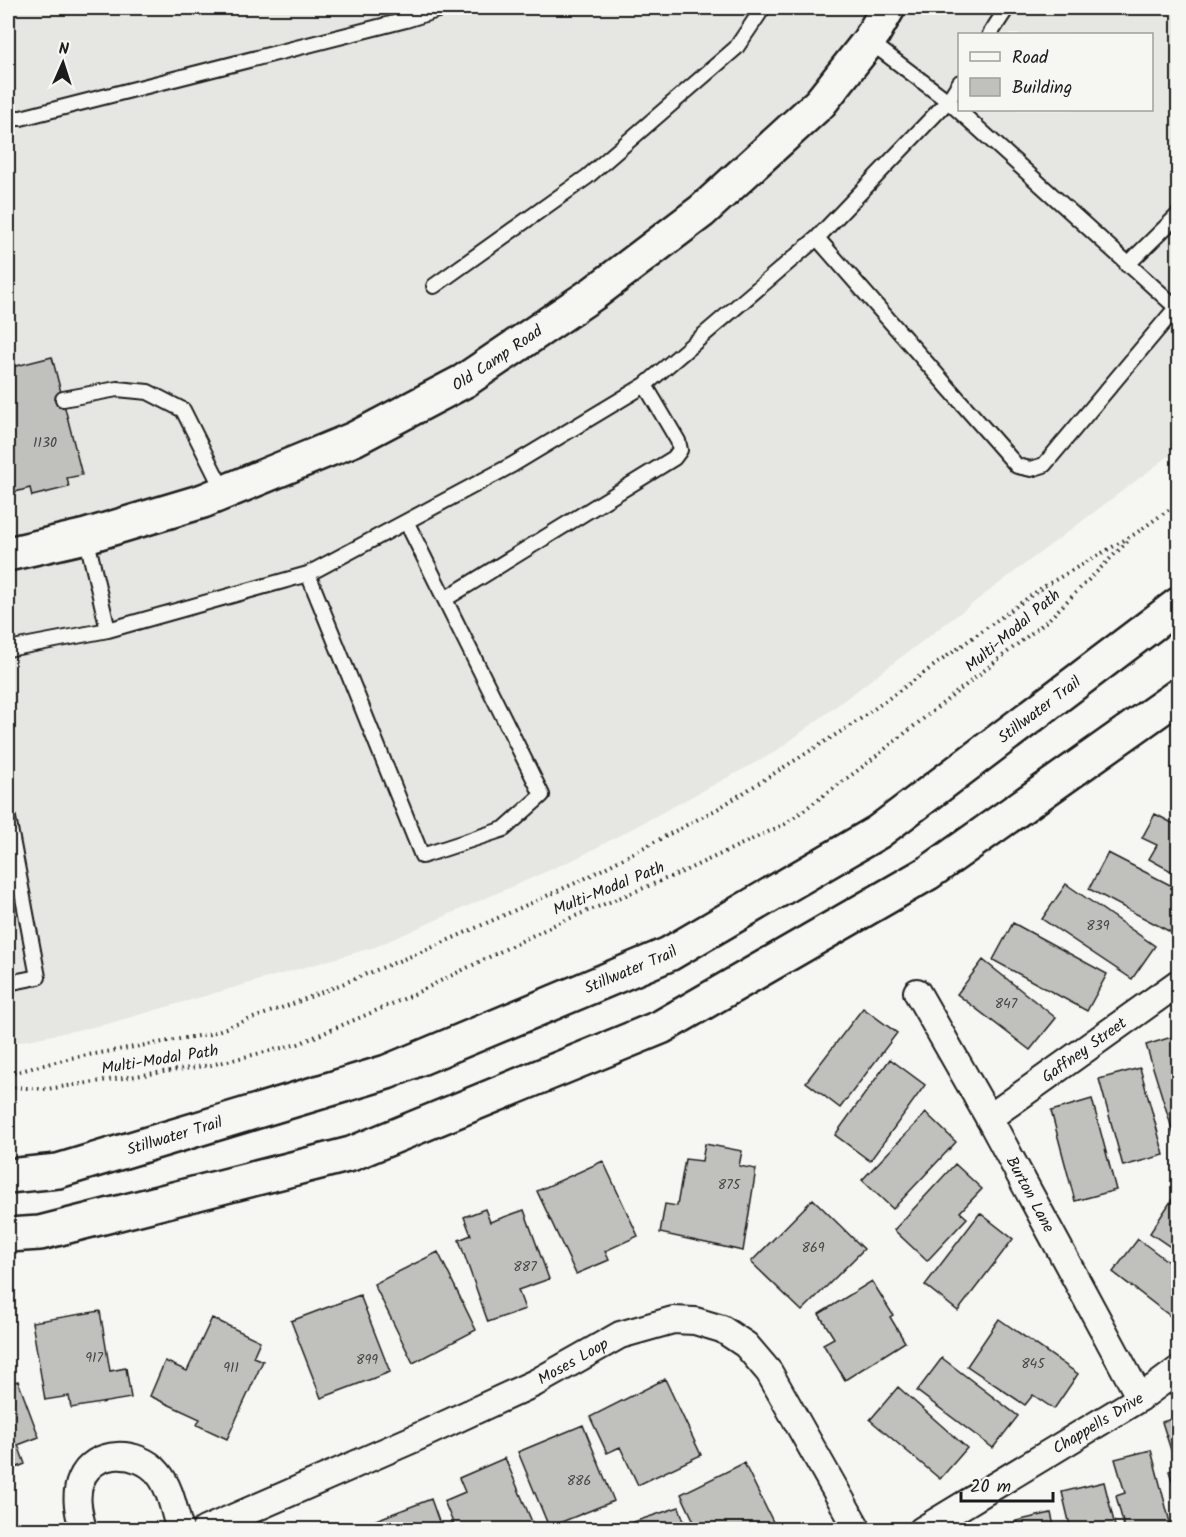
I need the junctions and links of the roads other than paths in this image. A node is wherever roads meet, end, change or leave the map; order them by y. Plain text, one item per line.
1 (444, 8) edge
2 (763, 8) edge
3 (888, 8) edge
4 (1007, 8) edge
5 (991, 33) edge
6 (869, 41) junction
7 (958, 85) edge
8 (948, 101) junction
9 (958, 110) edge
10 (959, 111) edge
11 (8, 118) edge
12 (1179, 215) edge
13 (818, 238) junction
14 (1127, 265) junction
15 (434, 286) dead end
16 (1177, 309) edge
17 (645, 385) junction
18 (63, 399) dead end
19 (224, 492) junction
20 (407, 523) junction
21 (86, 536) junction
22 (8, 554) edge
23 (308, 574) junction
24 (445, 599) junction
25 (1179, 605) edge
26 (108, 630) junction
27 (8, 649) edge
28 (1179, 696) edge
29 (8, 818) edge
30 (1179, 982) edge
31 (8, 983) edge
32 (917, 992) dead end
33 (989, 1118) junction
34 (8, 1176) edge
35 (8, 1235) edge
36 (1179, 1370) edge
37 (1140, 1398) junction
38 (83, 1530) edge
39 (180, 1530) edge
40 (205, 1530) edge
41 (858, 1530) edge
42 (922, 1530) edge

1 - 11 lane
2 - 15 lane
3 - 6 main road, Old Camp Road
4 - 5 lane
6 - 8 lane
6 - 19 main road, Old Camp Road
7 - 8 lane
8 - 9 lane
8 - 13 lane
10 - 14 lane
12 - 14 lane
13 - 16 lane
13 - 17 lane
14 - 16 lane
17 - 20 lane
17 - 24 lane
18 - 19 lane
19 - 21 main road, Old Camp Road
20 - 23 lane
20 - 24 lane
21 - 22 main road, Old Camp Road
21 - 26 lane
23 - 24 lane
23 - 26 lane
25 - 34 main road, Stillwater Trail
26 - 27 lane
28 - 35 main road
29 - 31 lane
30 - 33 street, Gaffney Street
32 - 33 street, Burton Lane
33 - 37 street, Burton Lane
36 - 37 street, Chappells Drive
37 - 42 street, Chappells Drive
38 - 39 street
40 - 41 street, Moses Loop

